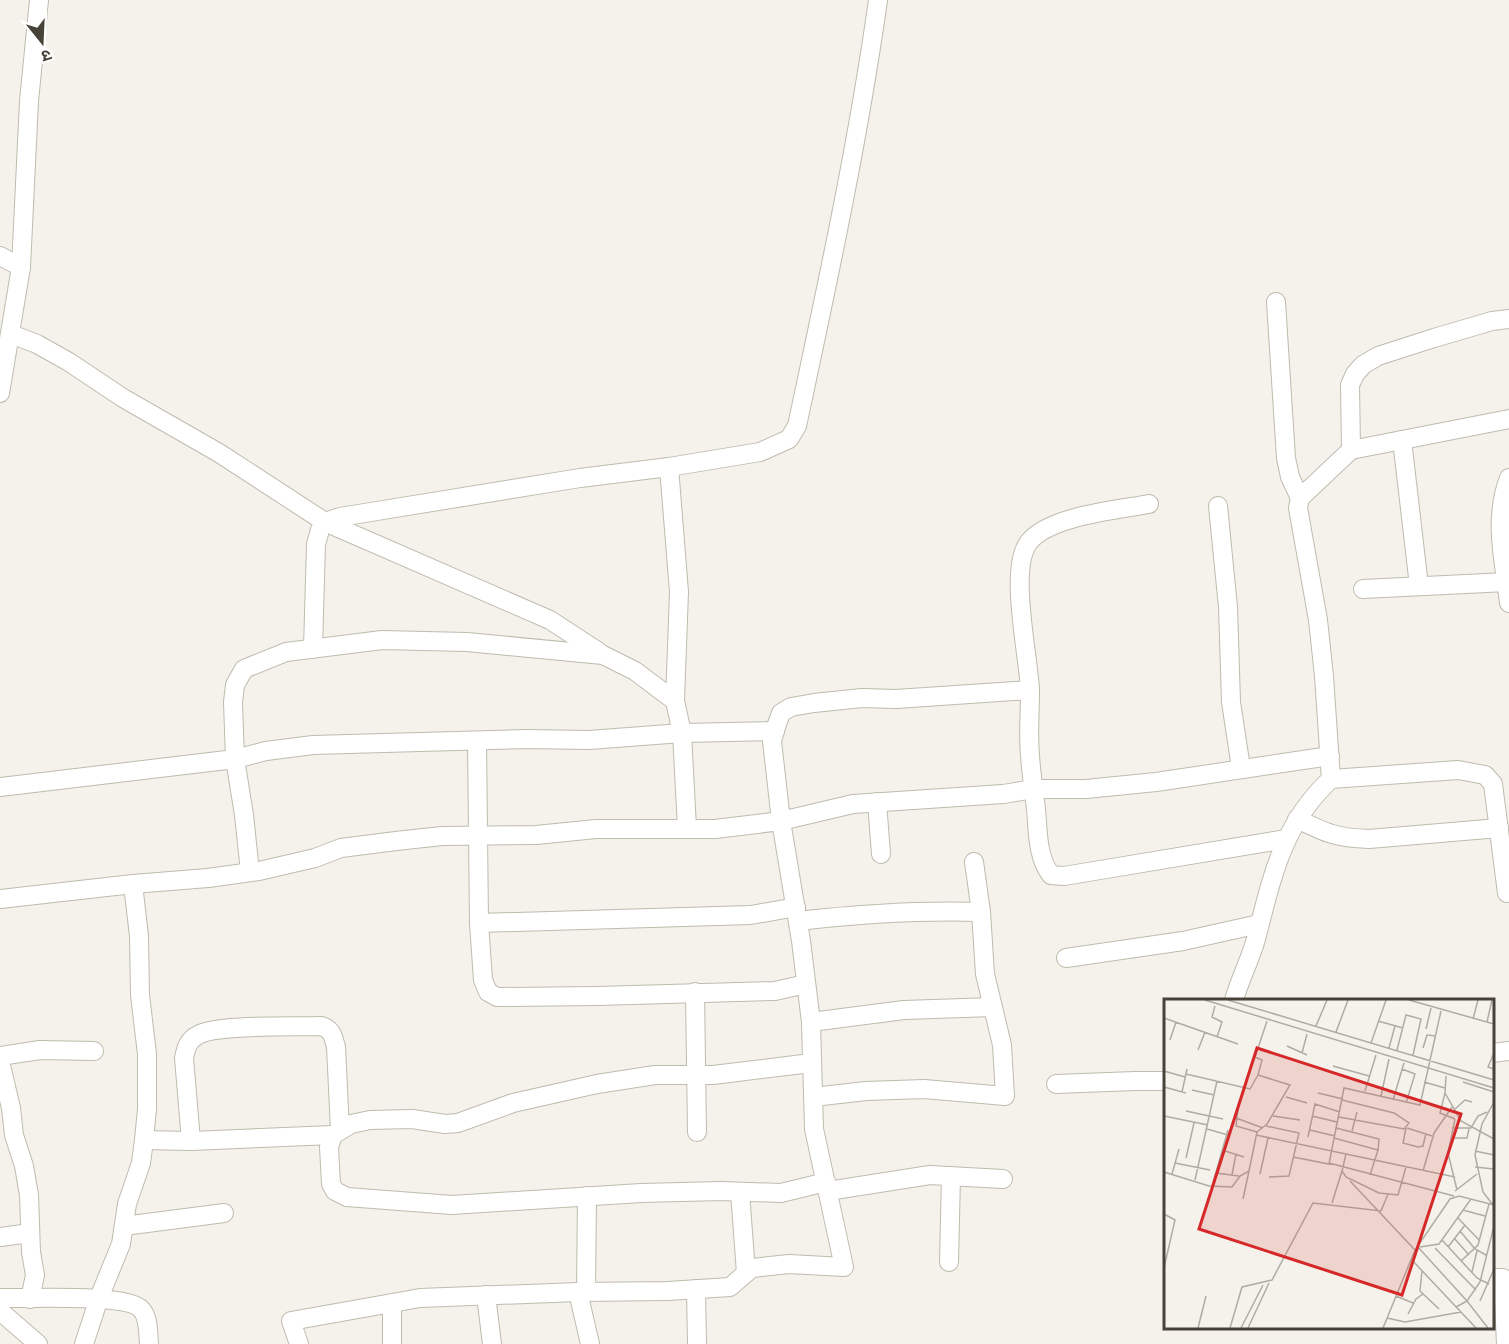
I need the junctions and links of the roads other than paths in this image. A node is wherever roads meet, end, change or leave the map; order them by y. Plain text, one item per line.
1 (39, 0) edge
2 (878, 0) edge
3 (0, 256) edge
4 (21, 267) junction
5 (1276, 302) dead end
6 (1509, 319) edge
7 (11, 334) junction
8 (2, 367) edge
9 (0, 393) edge
10 (1509, 419) edge
11 (1402, 440) junction
12 (1351, 450) junction
13 (669, 467) junction
14 (1509, 478) edge
15 (1300, 498) junction
16 (1149, 504) dead end
17 (1218, 506) dead end
18 (325, 522) junction
19 (1507, 582) junction
20 (1419, 586) junction
21 (1363, 588) dead end
22 (1509, 603) edge
23 (313, 649) junction
24 (603, 655) junction
25 (1030, 690) junction
26 (675, 701) junction
27 (775, 731) junction
28 (682, 733) junction
29 (477, 741) junction
30 (1330, 756) junction
31 (235, 759) junction
32 (1241, 768) junction
33 (1331, 779) junction
34 (0, 787) edge
35 (1034, 789) junction
36 (877, 802) junction
37 (1297, 819) junction
38 (782, 821) junction
39 (687, 828) junction
40 (1499, 828) junction
41 (478, 835) junction
42 (1286, 839) junction
43 (881, 854) dead end
44 (974, 862) dead end
45 (250, 872) junction
46 (134, 884) junction
47 (1507, 893) dead end
48 (0, 899) edge
49 (981, 912) junction
50 (797, 914) junction
51 (479, 923) junction
52 (1260, 924) junction
53 (1066, 958) dead end
54 (806, 984) junction
55 (695, 992) junction
56 (1234, 999) edge
57 (993, 1007) junction
58 (811, 1022) junction
59 (94, 1051) dead end
60 (1509, 1051) edge
61 (1494, 1053) edge
62 (0, 1056) edge
63 (0, 1061) edge
64 (811, 1063) junction
65 (695, 1075) junction
66 (1164, 1082) edge
67 (1056, 1084) dead end
68 (813, 1097) junction
69 (697, 1132) dead end
70 (337, 1133) junction
71 (144, 1140) junction
72 (191, 1141) junction
73 (951, 1176) junction
74 (1003, 1179) dead end
75 (827, 1186) junction
76 (740, 1192) junction
77 (587, 1196) junction
78 (224, 1213) dead end
79 (124, 1226) junction
80 (30, 1233) junction
81 (0, 1237) edge
82 (949, 1262) dead end
83 (746, 1273) junction
84 (1502, 1278) edge
85 (696, 1289) junction
86 (582, 1292) junction
87 (486, 1295) junction
88 (0, 1298) edge
89 (99, 1298) junction
90 (30, 1299) junction
91 (392, 1303) junction
92 (0, 1311) edge
93 (39, 1344) edge
94 (84, 1344) edge
95 (149, 1344) edge
96 (299, 1344) edge
97 (392, 1344) edge
98 (492, 1344) edge
99 (590, 1344) edge
100 (697, 1344) edge
101 (1506, 1344) edge

1 - 4 street
2 - 13 street
3 - 4 street
4 - 7 street
5 - 15 street
6 - 12 street
7 - 8 street
7 - 18 street
8 - 9 street
10 - 11 street
11 - 12 street
11 - 20 street
12 - 15 street
13 - 18 street
13 - 26 street
14 - 19 street
15 - 30 street
16 - 25 street
17 - 32 street
18 - 23 street
18 - 24 street
19 - 20 street
19 - 22 street
20 - 21 street
23 - 24 street
23 - 31 street
24 - 26 street
25 - 27 street
25 - 35 street
26 - 28 street
27 - 28 street
27 - 38 street
28 - 29 street
28 - 39 street
29 - 31 street
29 - 41 street
30 - 32 street
30 - 33 street
31 - 34 street
31 - 45 street
32 - 35 street
33 - 37 street
33 - 40 street
35 - 36 street
35 - 42 street
36 - 38 street
36 - 43 street
37 - 40 street
37 - 42 street
38 - 39 street
38 - 50 street
39 - 41 street
40 - 47 street
41 - 45 street
41 - 51 street
42 - 52 street
44 - 49 street
45 - 46 street
46 - 48 street
46 - 71 street
49 - 50 street
49 - 57 street
50 - 51 street
50 - 54 street
51 - 55 street
52 - 53 street
52 - 56 street
54 - 55 street
54 - 58 street
55 - 65 street
57 - 58 street
57 - 68 street
58 - 64 street
59 - 62 street
60 - 61 street
63 - 80 street
64 - 65 street
64 - 68 street
65 - 69 street
65 - 70 street
66 - 67 street
68 - 75 street
70 - 72 street
70 - 72 street
70 - 77 street
71 - 72 street
71 - 79 street
73 - 74 street
73 - 75 street
73 - 82 street
75 - 76 street
75 - 83 street
76 - 77 street
76 - 83 street
77 - 86 street
78 - 79 street
79 - 89 street
80 - 81 street
80 - 90 street
83 - 85 street
84 - 101 street
85 - 86 street
85 - 100 street
86 - 87 street
86 - 99 street
87 - 91 street
87 - 98 street
88 - 90 street
89 - 90 street
89 - 94 street
89 - 95 street
91 - 96 street
91 - 97 street
92 - 93 street

